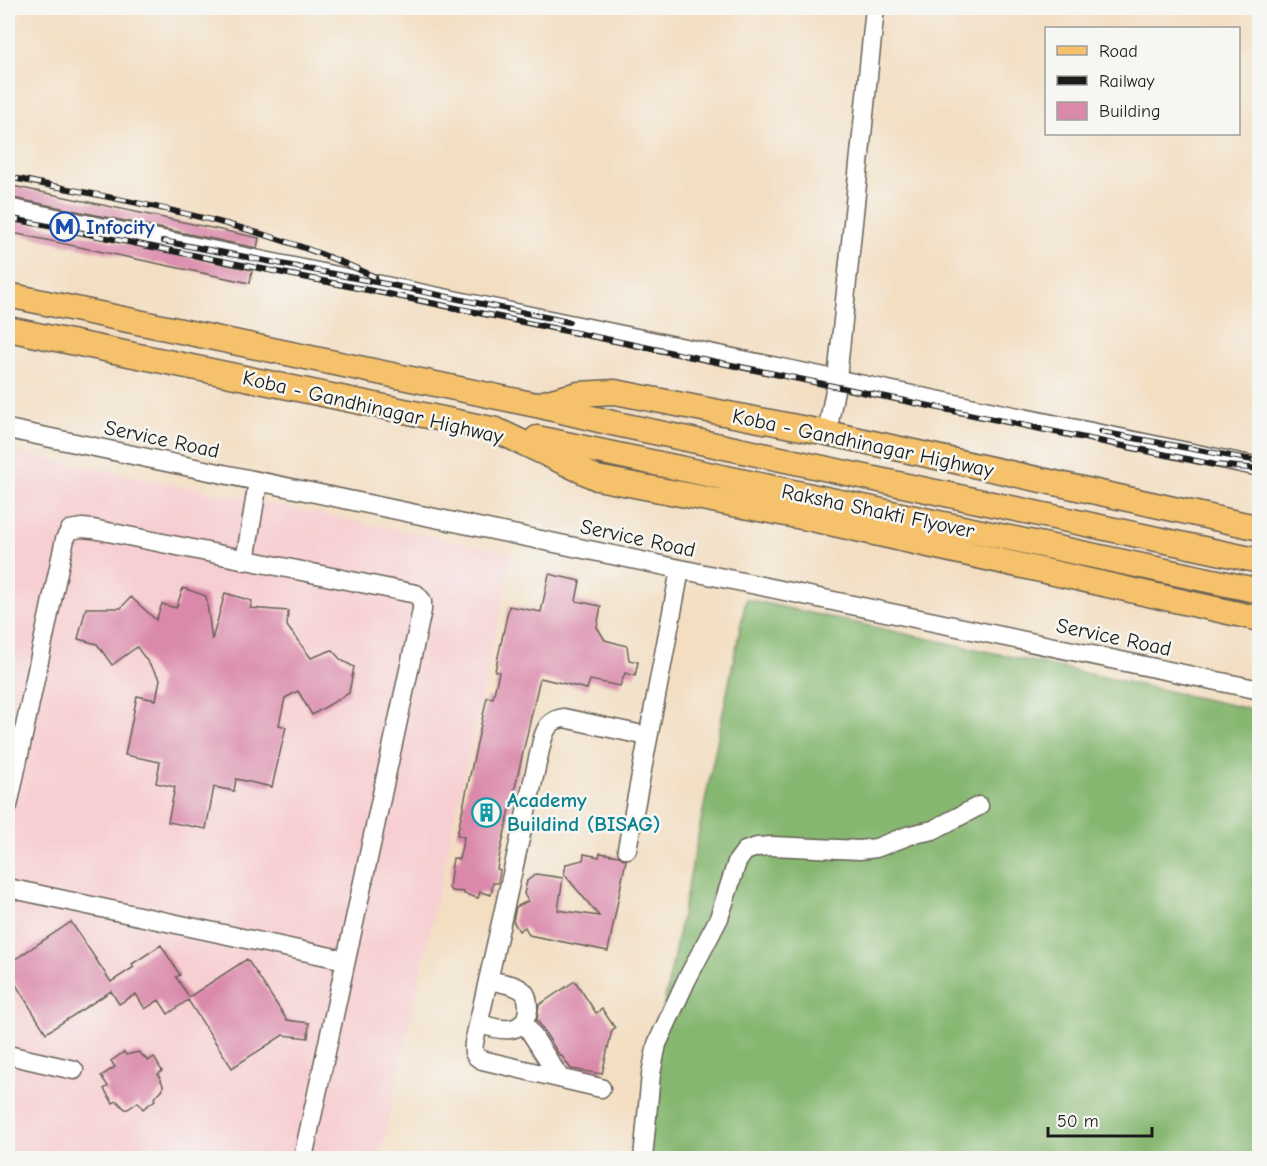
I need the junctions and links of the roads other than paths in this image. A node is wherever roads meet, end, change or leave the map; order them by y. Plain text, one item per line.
1 (875, 8) edge
2 (8, 208) edge
3 (8, 295) edge
4 (8, 329) edge
5 (837, 379) junction
6 (536, 405) junction
7 (8, 429) edge
8 (496, 430) junction
9 (827, 433) junction
10 (1260, 467) edge
11 (258, 482) junction
12 (1260, 528) edge
13 (245, 561) junction
14 (1260, 561) edge
15 (680, 570) junction
16 (1260, 591) edge
17 (1260, 619) edge
18 (1260, 690) edge
19 (647, 736) junction
20 (8, 806) edge
21 (979, 806) dead end
22 (627, 849) dead end
23 (8, 888) edge
24 (345, 960) junction
25 (489, 980) junction
26 (524, 1022) junction
27 (478, 1023) junction
28 (8, 1055) edge
29 (74, 1070) dead end
30 (560, 1078) junction
31 (601, 1088) dead end
32 (303, 1158) edge
33 (643, 1158) edge

1 - 5 street
2 - 5 street
3 - 6 main road, Koba - Gandhinagar Highway
4 - 8 main road, Koba - Gandhinagar Highway
5 - 9 street
5 - 10 street
6 - 9 main road, Koba - Gandhinagar Highway
6 - 14 main road, Raksha Shakti Flyover
7 - 11 street, Service Road
8 - 16 main road, Raksha Shakti Flyover
8 - 17 main road, Koba - Gandhinagar Highway
9 - 12 main road, Koba - Gandhinagar Highway
11 - 13 street
11 - 15 street, Service Road
13 - 20 street
13 - 24 street
15 - 18 street, Service Road
15 - 19 street
19 - 22 street
19 - 25 street
21 - 33 street
23 - 24 street
24 - 32 street
25 - 26 street
25 - 27 street
26 - 27 street
26 - 30 street
27 - 30 street
28 - 29 street
30 - 31 street

